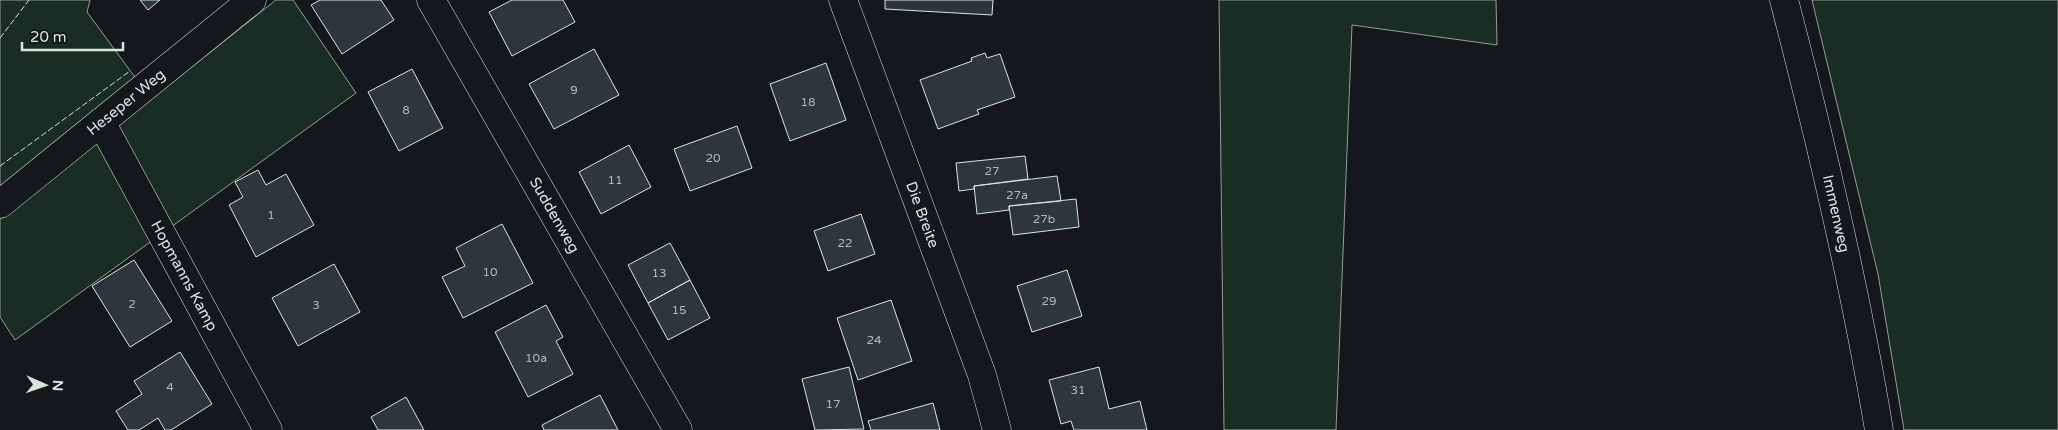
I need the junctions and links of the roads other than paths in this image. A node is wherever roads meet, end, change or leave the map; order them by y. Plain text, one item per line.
1 (252, 0) edge
2 (431, 0) edge
3 (843, 0) edge
4 (1784, 0) edge
5 (101, 122) junction
6 (0, 204) edge
7 (268, 430) edge
8 (678, 430) edge
9 (997, 430) edge
10 (1879, 430) edge

1 - 5 street, Heseper Weg
2 - 8 street, Suddenweg
3 - 9 street, Die Breite
4 - 10 street, Immenweg
5 - 6 street, Heseper Weg
5 - 7 street, Hopmanns Kamp

